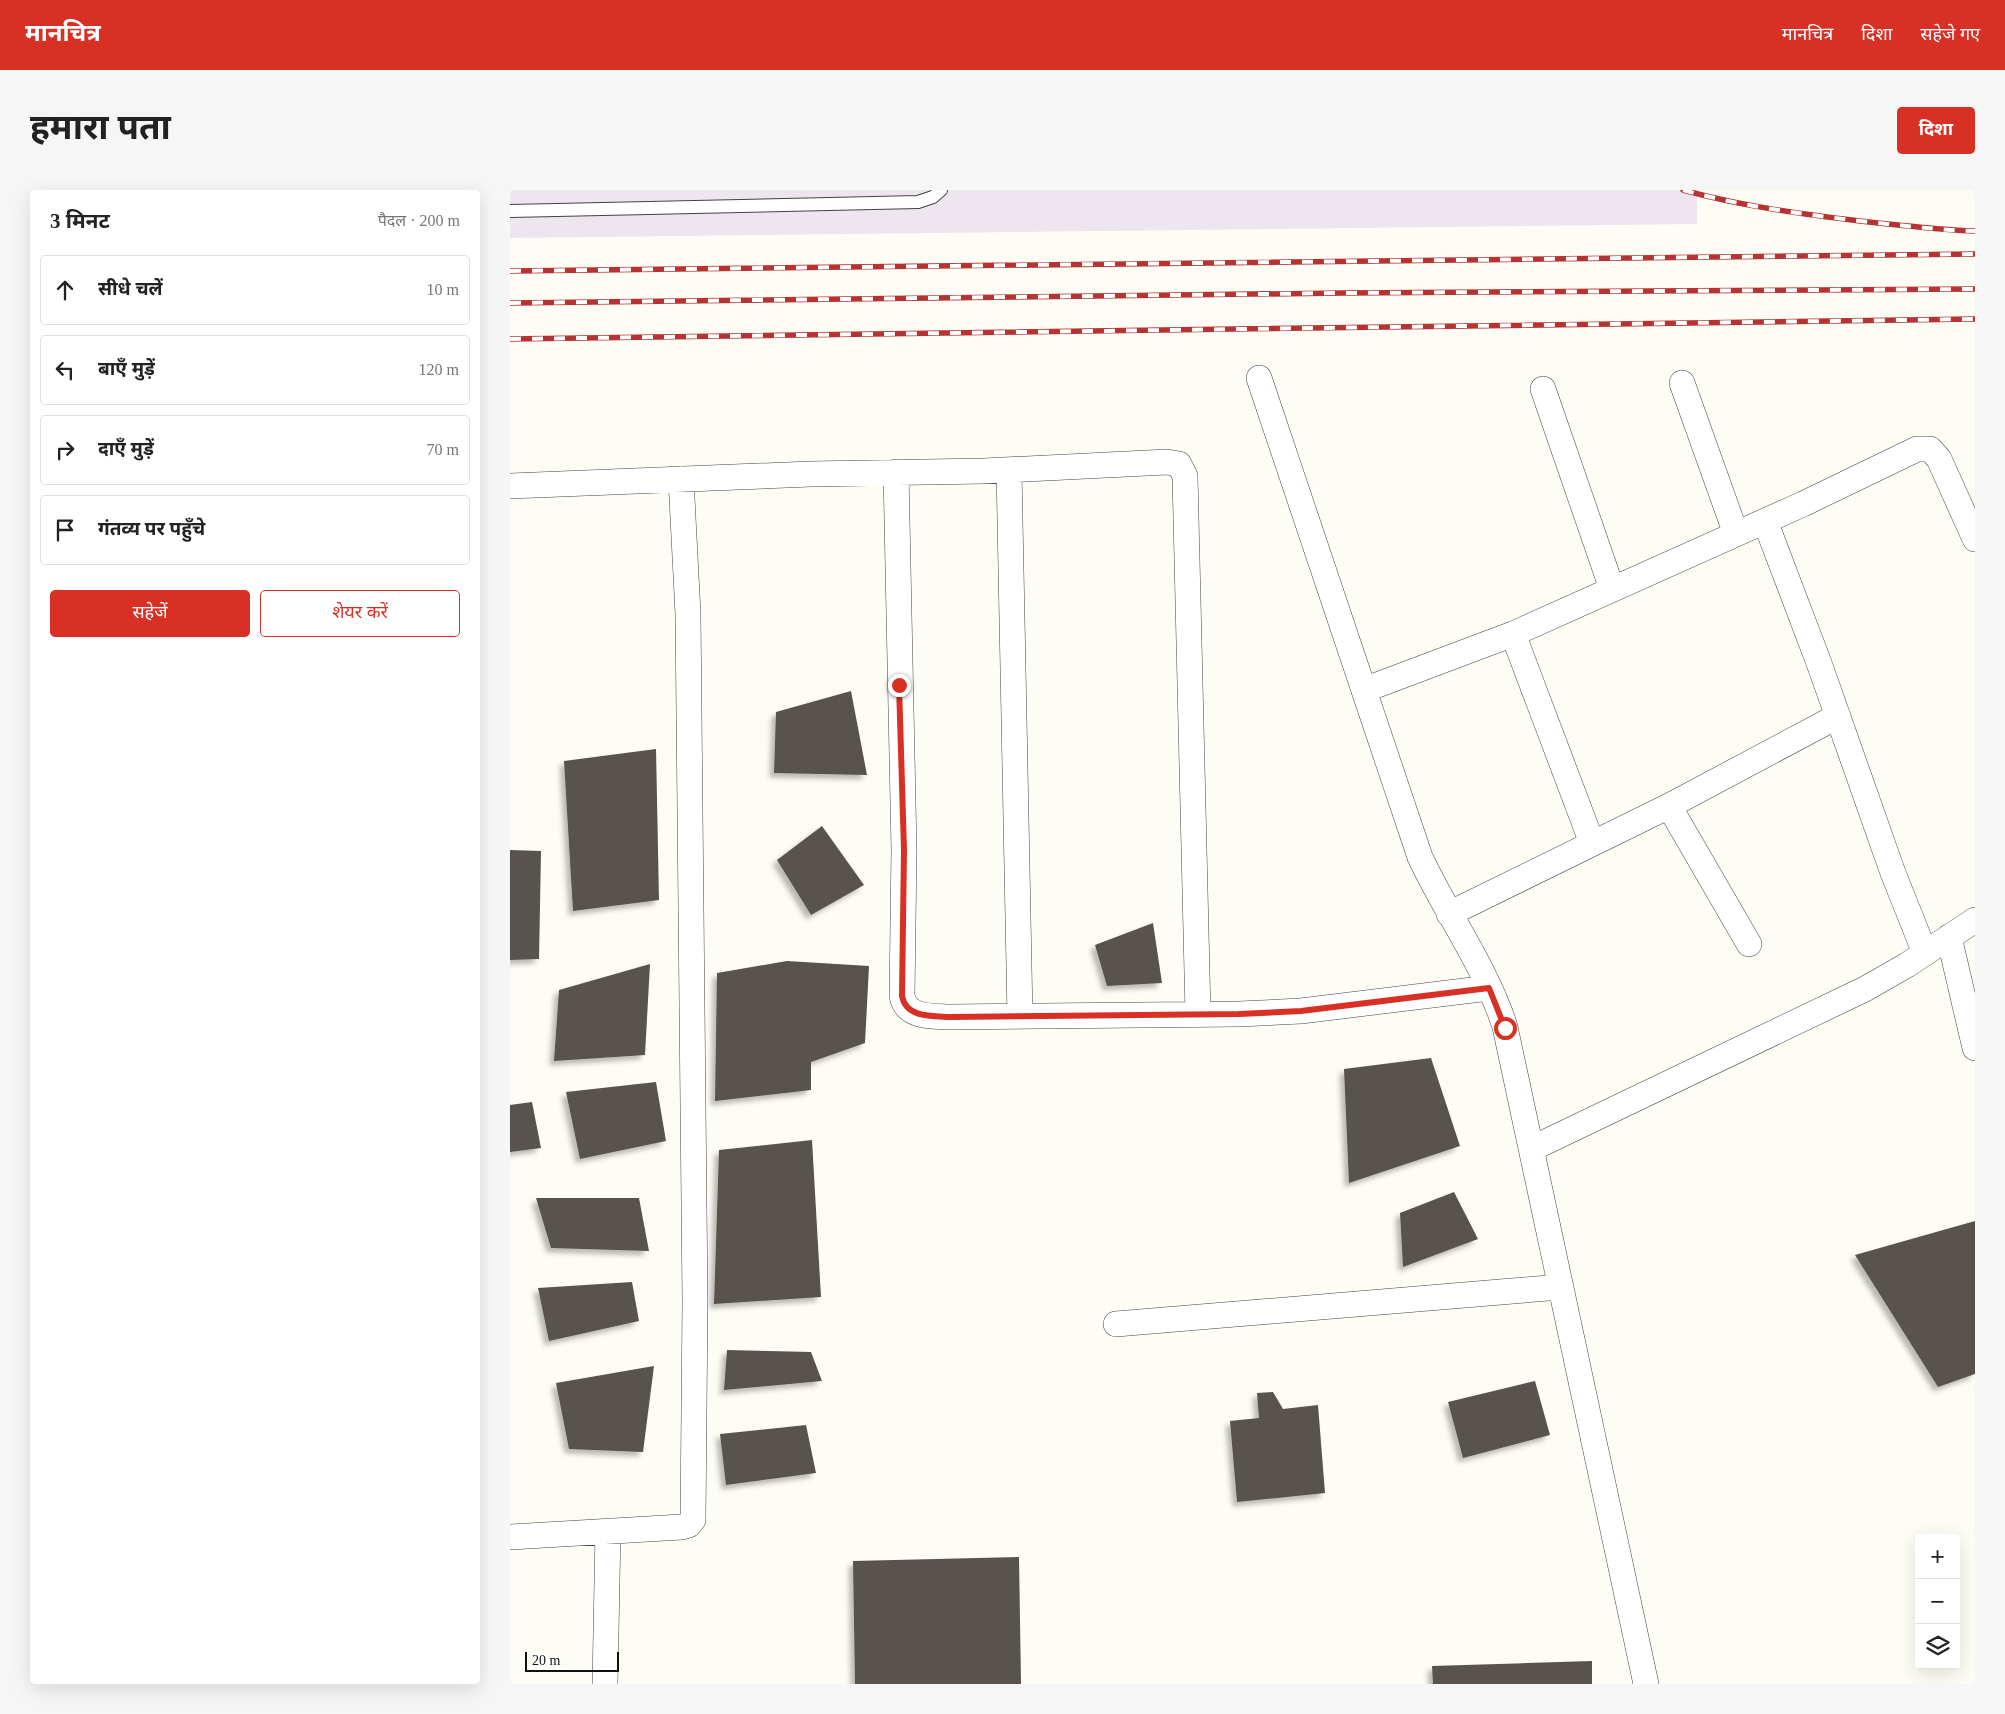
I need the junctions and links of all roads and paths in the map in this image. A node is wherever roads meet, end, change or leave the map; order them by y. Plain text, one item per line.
1 (941, 190) edge
2 (510, 211) edge
3 (1258, 378) dead end
4 (1682, 383) dead end
5 (1543, 389) dead end
6 (1009, 470) junction
7 (896, 472) junction
8 (681, 479) junction
9 (510, 486) edge
10 (1765, 521) junction
11 (1736, 534) junction
12 (1975, 539) edge
13 (1612, 589) junction
14 (1513, 634) junction
15 (1364, 690) junction
16 (1838, 716) junction
17 (1670, 806) junction
18 (1592, 843) junction
19 (1449, 914) junction
20 (1975, 920) edge
21 (1949, 937) junction
22 (1749, 944) dead end
23 (1925, 953) junction
24 (1489, 988) junction
25 (1198, 1014) junction
26 (1020, 1016) junction
27 (1975, 1048) edge
28 (1531, 1149) junction
29 (1561, 1287) junction
30 (1116, 1324) dead end
31 (608, 1531) junction
32 (510, 1537) edge
33 (605, 1684) edge
34 (1646, 1684) edge

1 - 2 lane
3 - 15 street
4 - 11 street
5 - 13 street
6 - 7 street
6 - 25 street
6 - 26 street
7 - 8 street
7 - 26 street
8 - 9 street
8 - 31 street
10 - 11 street
10 - 12 street
10 - 16 street
11 - 13 street
13 - 14 street
14 - 15 street
14 - 18 street
15 - 19 street
16 - 17 street
16 - 23 street
17 - 18 street
17 - 22 street
18 - 19 street
19 - 24 street
20 - 21 street
21 - 23 street
21 - 27 street
23 - 28 street
24 - 25 street
24 - 28 street
25 - 26 street
28 - 29 street
29 - 30 street
29 - 34 street
31 - 32 street
31 - 33 street

